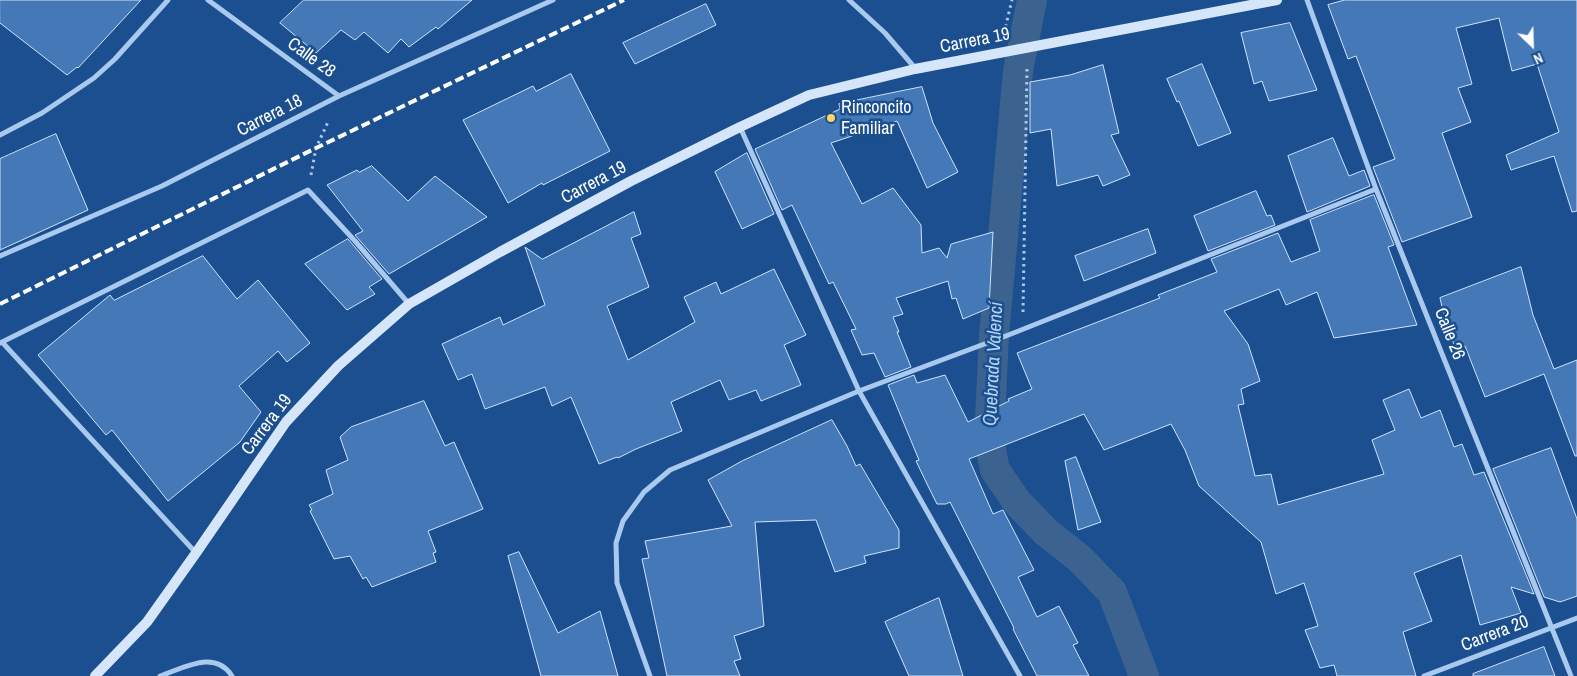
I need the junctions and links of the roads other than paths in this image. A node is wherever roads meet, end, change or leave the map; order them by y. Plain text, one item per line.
1 (168, 0) edge
2 (208, 0) edge
3 (553, 0) edge
4 (849, 0) edge
5 (1278, 0) edge
6 (1308, 0) edge
7 (915, 69) junction
8 (339, 96) junction
9 (740, 127) junction
10 (0, 135) edge
11 (1376, 189) junction
12 (0, 256) edge
13 (409, 304) junction
14 (1, 343) edge
15 (860, 391) junction
16 (196, 553) junction
17 (1577, 618) edge
18 (1552, 627) junction
19 (95, 676) edge
20 (160, 676) edge
21 (232, 676) edge
22 (650, 676) edge
23 (1020, 676) edge
24 (1424, 676) edge
25 (1571, 676) edge

1 - 10 street
2 - 8 street, Calle 28
3 - 8 street, Carrera 18
4 - 7 street
5 - 7 street, Carrera 19
6 - 11 street, Calle 26
7 - 9 street, Carrera 19
8 - 12 street, Carrera 18
9 - 13 street, Carrera 19
9 - 15 street
11 - 15 street
11 - 18 street, Calle 26
13 - 14 street
13 - 16 street, Carrera 19
14 - 16 street
15 - 22 street
15 - 23 street
16 - 19 street, Carrera 19
17 - 18 street, Carrera 20
18 - 24 street, Carrera 20
18 - 25 street, Calle 26
20 - 21 street

